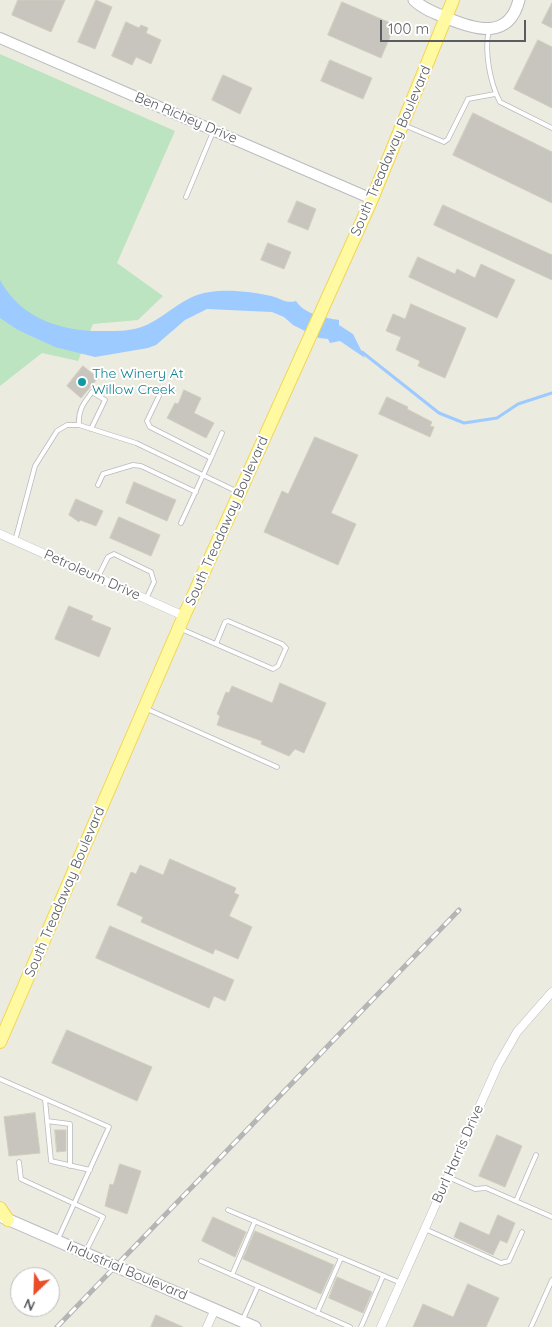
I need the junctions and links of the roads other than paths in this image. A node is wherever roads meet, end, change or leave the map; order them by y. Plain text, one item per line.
1 (414, 0) edge
2 (453, 0) edge
3 (519, 0) edge
4 (446, 18) junction
5 (489, 29) junction
6 (0, 38) edge
7 (495, 94) junction
8 (402, 124) junction
9 (552, 128) edge
10 (213, 130) junction
11 (186, 197) dead end
12 (372, 199) junction
13 (159, 396) dead end
14 (79, 425) junction
15 (91, 429) junction
16 (222, 433) dead end
17 (211, 458) junction
18 (203, 476) junction
19 (98, 485) dead end
20 (196, 492) junction
21 (240, 493) junction
22 (181, 523) dead end
23 (0, 534) edge
24 (15, 541) junction
25 (98, 577) junction
26 (146, 599) junction
27 (182, 622) junction
28 (216, 644) junction
29 (145, 708) junction
30 (277, 767) dead end
31 (552, 992) edge
32 (1, 1035) edge
33 (0, 1078) edge
34 (45, 1099) junction
35 (47, 1121) junction
36 (536, 1155) dead end
37 (19, 1162) dead end
38 (70, 1166) junction
39 (90, 1170) junction
40 (448, 1177) junction
41 (516, 1201) junction
42 (74, 1203) junction
43 (0, 1208) edge
44 (228, 1210) dead end
45 (552, 1217) edge
46 (4, 1218) edge
47 (255, 1221) junction
48 (425, 1229) junction
49 (522, 1232) dead end
50 (57, 1241) junction
51 (85, 1253) junction
52 (340, 1258) junction
53 (201, 1261) dead end
54 (232, 1275) junction
55 (383, 1276) junction
56 (552, 1280) edge
57 (401, 1284) junction
58 (258, 1286) junction
59 (215, 1309) junction
60 (317, 1313) junction
61 (242, 1322) junction
62 (207, 1327) edge
63 (255, 1327) edge
64 (350, 1327) edge
65 (361, 1327) edge
66 (381, 1327) edge
67 (531, 1327) edge

1 - 4 main road
2 - 4 main road, South Treadaway Boulevard
3 - 5 main road
4 - 5 main road
4 - 8 main road, South Treadaway Boulevard
5 - 7 lane
6 - 10 street, Ben Richey Drive
7 - 8 lane
7 - 9 lane
8 - 12 main road, South Treadaway Boulevard
10 - 11 lane
10 - 12 street, Ben Richey Drive
12 - 21 main road, South Treadaway Boulevard
13 - 17 lane
14 - 15 lane
14 - 15 lane
14 - 24 lane
15 - 18 lane
16 - 17 lane
17 - 18 lane
18 - 20 lane
18 - 21 lane
19 - 20 lane
20 - 22 lane
21 - 27 main road, South Treadaway Boulevard
23 - 24 street, Petroleum Drive
24 - 25 street, Petroleum Drive
25 - 26 street, Petroleum Drive
25 - 26 lane
26 - 27 street, Petroleum Drive
27 - 28 lane
27 - 29 main road, South Treadaway Boulevard
28 - 28 lane
29 - 30 lane
29 - 32 main road, South Treadaway Boulevard
31 - 40 street, Burl Harris Drive
33 - 34 lane
34 - 35 lane
34 - 39 lane
35 - 38 lane
35 - 38 lane
36 - 41 lane
37 - 42 lane
38 - 39 lane
39 - 42 lane
40 - 41 lane
40 - 48 street, Burl Harris Drive
41 - 45 lane
42 - 50 lane
42 - 51 lane
43 - 46 main road
44 - 47 lane
46 - 50 main road, Industrial Boulevard
47 - 52 lane
47 - 54 lane
48 - 49 lane
48 - 57 street, Burl Harris Drive
50 - 51 main road, Industrial Boulevard
51 - 59 main road, Industrial Boulevard
52 - 55 lane
52 - 60 lane
53 - 54 lane
54 - 58 lane
55 - 57 lane
55 - 65 lane
56 - 67 lane
57 - 66 street, Burl Harris Drive
58 - 60 lane
58 - 61 lane
59 - 61 main road, Industrial Boulevard
59 - 62 street
60 - 64 lane
61 - 63 main road, Industrial Boulevard

